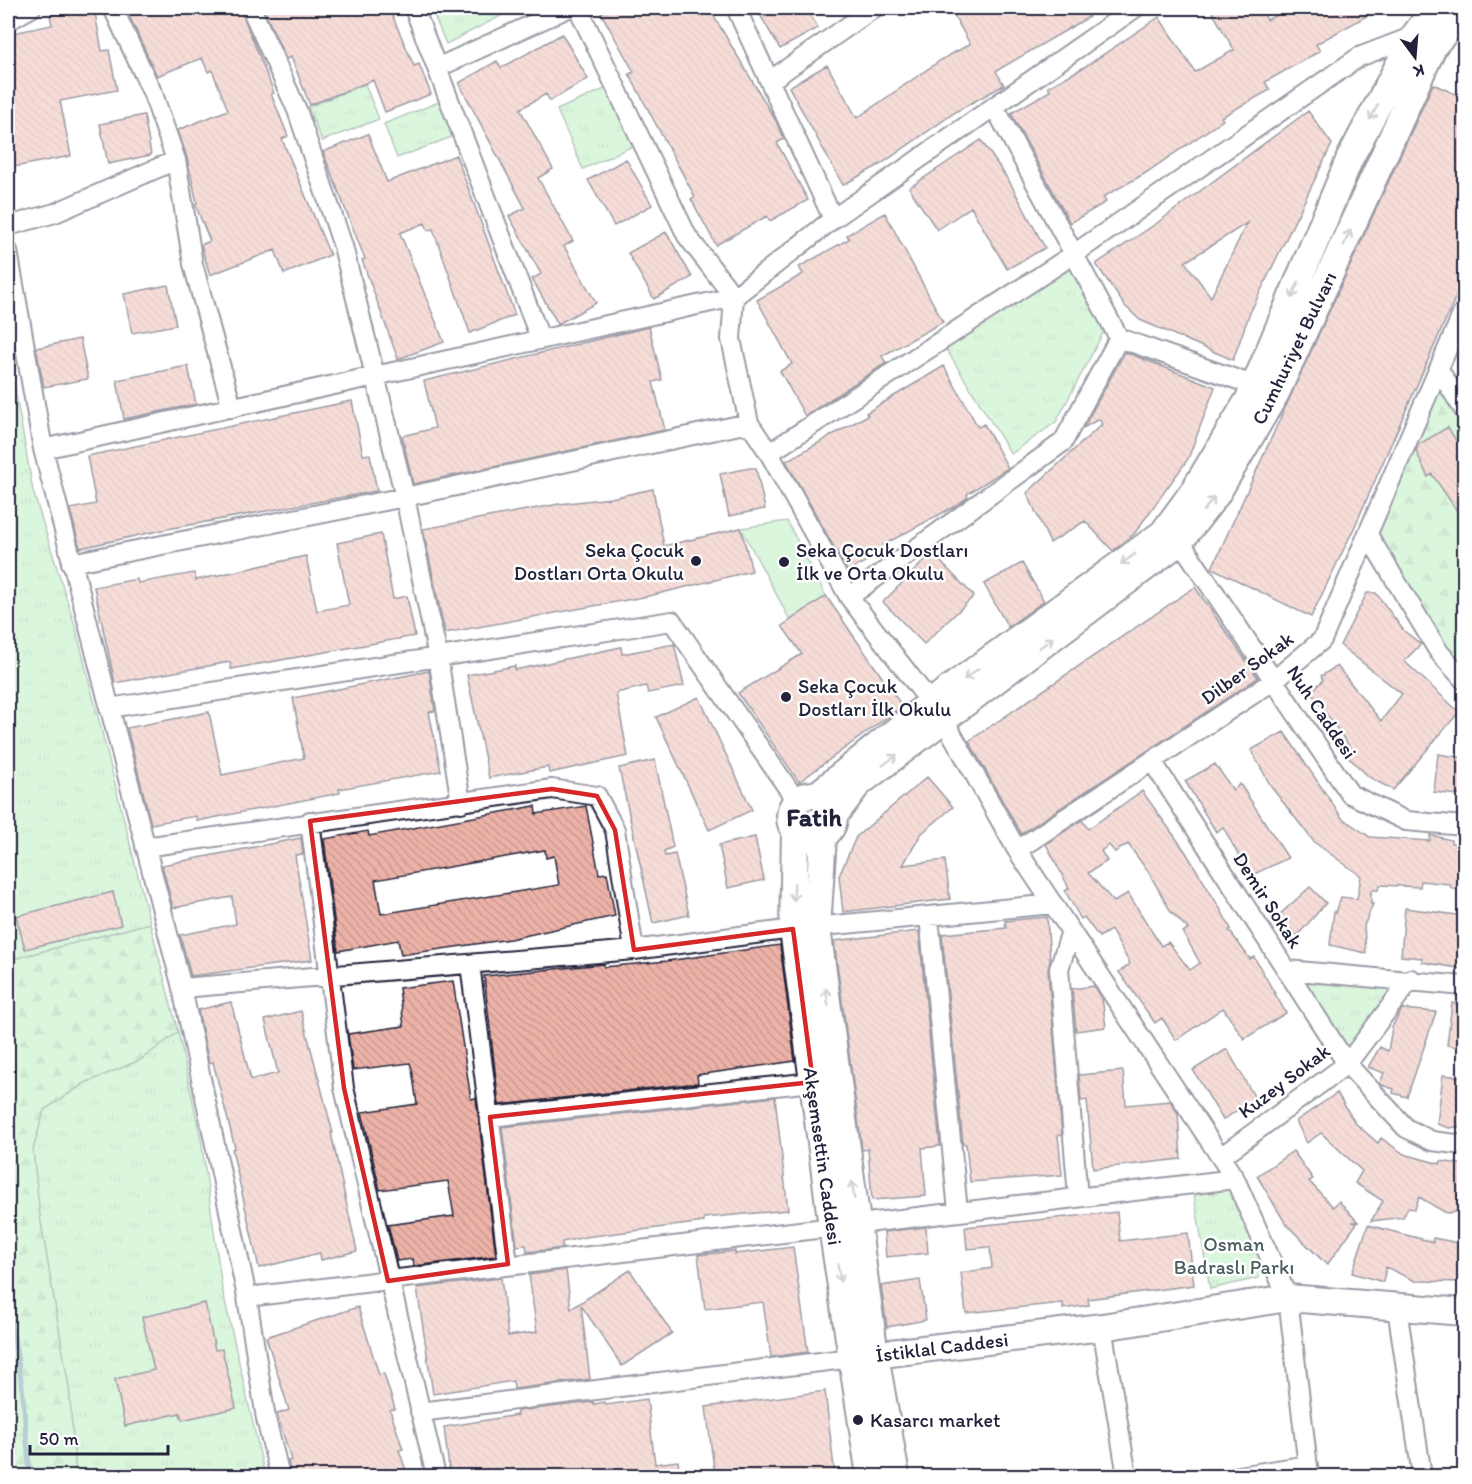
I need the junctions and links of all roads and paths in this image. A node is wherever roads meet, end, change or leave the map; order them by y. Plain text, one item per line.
1 (31, 8) edge
2 (113, 8) edge
3 (251, 8) edge
4 (414, 8) edge
5 (568, 8) edge
6 (578, 8) edge
7 (736, 8) edge
8 (873, 8) edge
9 (1135, 8) edge
10 (1435, 8) edge
11 (1464, 11) edge
12 (8, 21) edge
13 (1424, 41) junction
14 (440, 68) junction
15 (771, 80) junction
16 (994, 106) junction
17 (176, 160) junction
18 (833, 219) junction
19 (8, 226) edge
20 (8, 251) edge
21 (1074, 254) junction
22 (734, 297) junction
23 (1464, 310) edge
24 (540, 338) junction
25 (1119, 338) junction
26 (1439, 370) junction
27 (374, 375) junction
28 (1265, 389) junction
29 (232, 408) junction
30 (1464, 410) edge
31 (749, 423) junction
32 (43, 449) junction
33 (769, 453) junction
34 (405, 497) junction
35 (1368, 535) junction
36 (1171, 537) junction
37 (70, 563) junction
38 (849, 597) junction
39 (438, 657) junction
40 (1464, 680) edge
41 (1273, 681) junction
42 (109, 708) junction
43 (937, 712) junction
44 (1152, 761) junction
45 (807, 798) junction
46 (461, 803) junction
47 (310, 821) junction
48 (829, 826) junction
49 (1464, 826) edge
50 (795, 833) junction
51 (145, 847) junction
52 (1017, 850) junction
53 (1053, 904) junction
54 (929, 917) junction
55 (805, 929) junction
56 (1071, 931) junction
57 (634, 950) junction
58 (470, 964) junction
59 (1287, 970) junction
60 (329, 977) junction
61 (1411, 979) junction
62 (1464, 986) edge
63 (182, 988) junction
64 (1347, 1064) junction
65 (813, 1082) junction
66 (490, 1117) junction
67 (1464, 1145) edge
68 (1222, 1156) junction
69 (1234, 1179) junction
70 (1078, 1197) junction
71 (958, 1211) junction
72 (857, 1223) junction
73 (832, 1227) junction
74 (508, 1264) junction
75 (388, 1281) junction
76 (247, 1297) junction
77 (1288, 1298) junction
78 (1397, 1308) junction
79 (1464, 1312) edge
80 (1102, 1327) junction
81 (864, 1356) junction
82 (420, 1412) junction
83 (1308, 1471) edge
84 (280, 1476) edge
85 (436, 1476) edge
86 (870, 1476) edge
87 (896, 1476) edge
88 (1127, 1476) edge
89 (1238, 1476) edge
90 (1422, 1476) edge

1 - 12 street
2 - 17 street
3 - 27 street
4 - 14 street
5 - 14 street
6 - 22 street
7 - 15 street
8 - 15 street
9 - 16 street
10 - 13 main road, Cumhuriyet Bulvarı
11 - 13 main road, Cumhuriyet Bulvarı
13 - 21 street
13 - 28 main road, Cumhuriyet Bulvarı
14 - 24 street
15 - 18 street
16 - 18 street
16 - 21 street
17 - 19 street
17 - 29 street
18 - 22 street
20 - 32 street
21 - 25 street
21 - 33 street
22 - 24 street
22 - 31 street
23 - 26 street, Dilber Sokak
24 - 27 street
25 - 28 street
25 - 38 street
26 - 30 street
26 - 35 street, Dilber Sokak
27 - 29 street
27 - 34 street
28 - 36 main road, Cumhuriyet Bulvarı
29 - 32 street
31 - 33 street
31 - 34 street
32 - 37 street
33 - 38 street
34 - 37 street
34 - 39 street
35 - 40 street
35 - 41 street, Dilber Sokak
36 - 41 street, Nuh Caddesi
36 - 43 main road, Cumhuriyet Bulvarı
37 - 42 street
38 - 43 street
39 - 42 street
39 - 45 street
39 - 46 street
41 - 44 street, Dilber Sokak
41 - 49 street, Nuh Caddesi
42 - 51 street
43 - 45 main road, Cumhuriyet Bulvarı
48 -> 43 main road, Cumhuriyet Bulvarı
43 - 52 street
44 - 52 street, Dilber Sokak
44 - 59 street, Demir Sokak
45 - 48 main road
45 - 50 main road
46 - 47 street
46 - 57 street
47 - 51 street
47 - 60 street
48 - 50 main road
48 - 55 main road, Akşemsettin Caddesi
50 -> 55 main road, Akşemsettin Caddesi
51 - 63 street
52 - 53 street
53 - 54 street
53 - 56 street
54 - 55 street
54 - 71 street
55 - 57 street
55 - 65 main road, Akşemsettin Caddesi
72 -> 55 main road, Akşemsettin Caddesi
56 - 68 street
56 - 70 street
57 - 58 street
58 - 60 street
58 - 66 street
59 - 61 street
59 - 64 street, Demir Sokak
60 - 63 street
60 - 75 street
61 - 62 street
61 - 64 street, Kuzey Sokak
63 - 76 street
64 - 67 street, Demir Sokak
64 - 68 street, Kuzey Sokak
65 - 66 street
65 - 73 main road, Akşemsettin Caddesi
66 - 74 street
68 - 69 street
69 - 70 street
69 - 77 street
70 - 71 street
71 - 72 street
72 - 73 street
72 - 81 main road, Akşemsettin Caddesi
73 - 74 street
73 -> 81 main road, Akşemsettin Caddesi
74 - 75 street
75 - 76 street
75 - 82 street
76 - 84 street
77 - 78 main road, İstiklal Caddesi
77 - 80 main road, İstiklal Caddesi
77 - 83 street
78 - 79 main road, İstiklal Caddesi
78 - 90 street
80 - 81 main road, İstiklal Caddesi
80 - 88 street
81 - 82 street, İstiklal Caddesi
81 - 86 main road, Akşemsettin Caddesi
81 - 87 main road, Akşemsettin Caddesi
82 - 85 street
83 - 89 street

